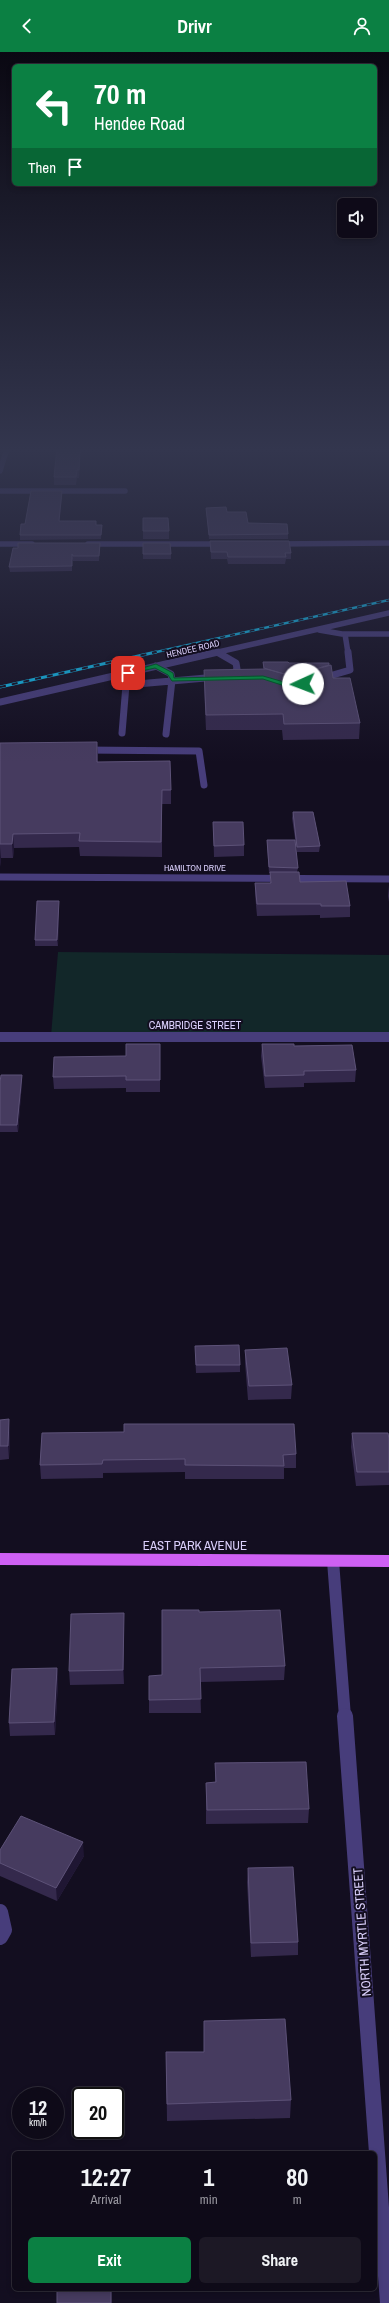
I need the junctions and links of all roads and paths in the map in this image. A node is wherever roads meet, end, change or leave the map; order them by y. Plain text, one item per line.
1 (389, 613) edge
2 (318, 630) junction
3 (345, 634) junction
4 (389, 634) edge
5 (217, 652) junction
6 (156, 666) junction
7 (172, 680) junction
8 (310, 682) edge
9 (0, 702) edge
10 (122, 733) dead end
11 (166, 734) dead end
12 (76, 750) edge
13 (204, 785) dead end
14 (0, 877) edge
15 (389, 878) edge
16 (0, 1037) edge
17 (389, 1037) edge
18 (0, 1558) edge
19 (334, 1561) junction
20 (389, 1561) edge
21 (0, 1912) edge
22 (0, 1937) edge
23 (376, 2151) edge
24 (377, 2158) edge
25 (388, 2303) edge

1 - 2 street, HENDEE ROAD
2 - 3 street
2 - 5 street, HENDEE ROAD
3 - 4 street
3 - 8 street
5 - 6 street, HENDEE ROAD
5 - 7 street
6 - 7 street
6 - 9 street, HENDEE ROAD
7 - 10 street
7 - 11 street
12 - 13 street
14 - 15 street, HAMILTON DRIVE
16 - 17 street, CAMBRIDGE STREET
18 - 19 main road, EAST PARK AVENUE
19 - 20 main road, EAST PARK AVENUE
19 - 23 street, NORTH MYRTLE STREET
21 - 22 street
24 - 25 street, NORTH MYRTLE STREET

